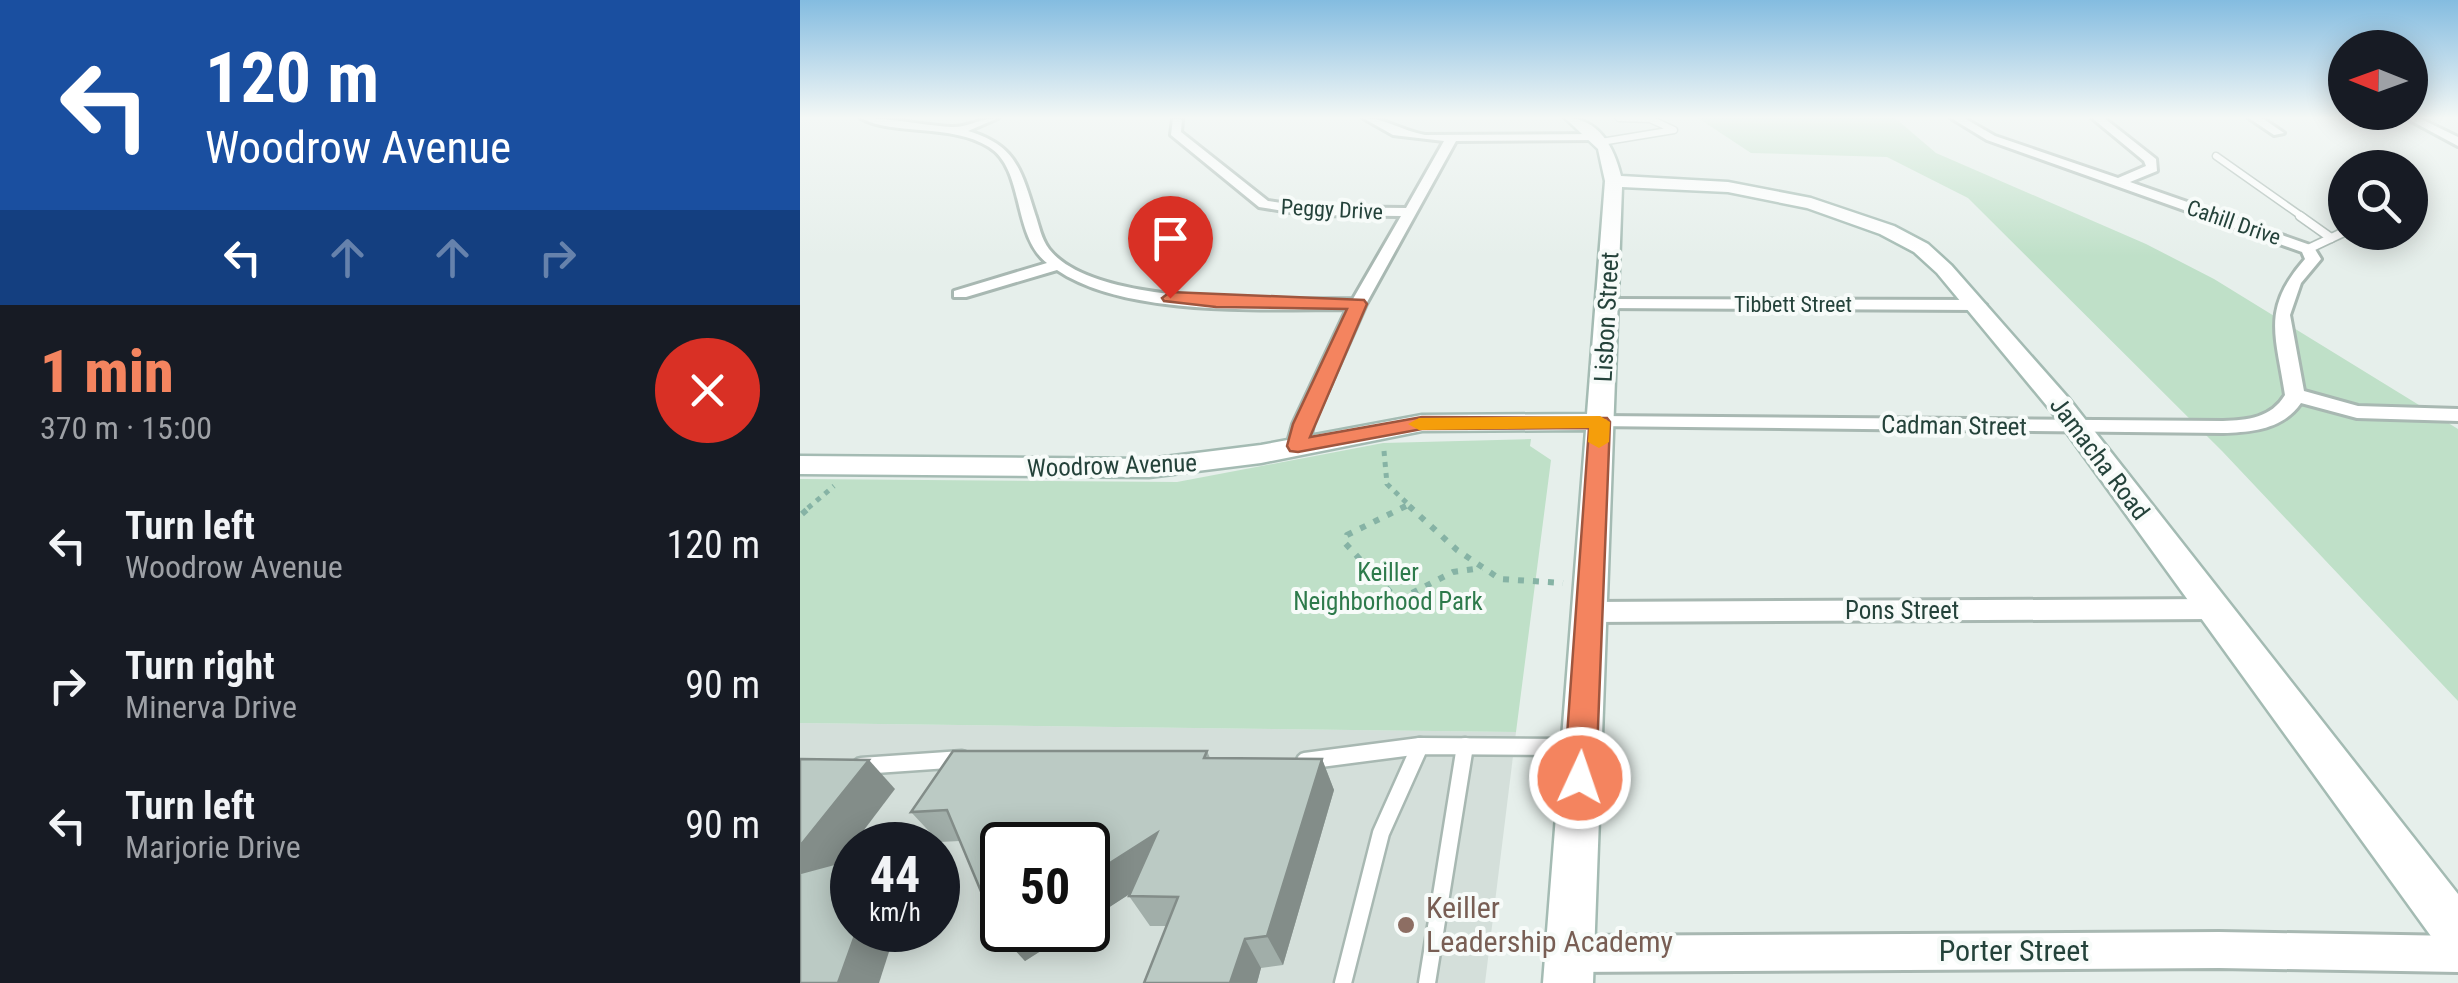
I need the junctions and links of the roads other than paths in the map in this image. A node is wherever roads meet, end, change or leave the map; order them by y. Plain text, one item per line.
1 (1007, 164) edge
2 (1214, 164) edge
3 (1437, 164) edge
4 (1612, 164) edge
5 (2066, 164) edge
6 (2151, 164) edge
7 (2227, 164) edge
8 (1614, 181) junction
9 (2119, 182) junction
10 (1409, 212) junction
11 (2328, 236) edge
12 (2328, 240) edge
13 (2308, 250) junction
14 (1058, 265) junction
15 (960, 294) dead end
16 (1358, 304) junction
17 (1608, 304) junction
18 (1978, 306) junction
19 (2295, 395) junction
20 (2458, 414) edge
21 (1600, 422) junction
22 (2076, 428) junction
23 (1298, 446) junction
24 (800, 465) edge
25 (1590, 598) junction
26 (2215, 609) junction
27 (1420, 746) junction
28 (1466, 746) junction
29 (1582, 746) junction
30 (988, 759) edge
31 (1288, 763) edge
32 (839, 767) edge
33 (2458, 933) edge
34 (2458, 954) edge
35 (1569, 968) edge
36 (1344, 983) edge
37 (1428, 983) edge

1 - 14 street
2 - 10 street, Peggy Drive
3 - 10 street
4 - 8 street, Lisbon Street
5 - 9 street, Cahill Drive
6 - 9 street
7 - 11 lane
8 - 17 street, Lisbon Street
8 - 18 street, Jamacha Road
9 - 13 street, Cahill Drive
10 - 16 street
12 - 13 lane
13 - 19 street, Cahill Drive
14 - 15 street
14 - 16 street
16 - 23 street
17 - 18 street, Tibbett Street
17 - 21 street, Lisbon Street
18 - 22 street, Jamacha Road
19 - 20 street
19 - 22 street, Cadman Street
21 - 22 street, Cadman Street
21 - 23 street, Woodrow Avenue
21 - 25 street, Lisbon Street
22 - 26 street, Jamacha Road
23 - 24 street, Woodrow Avenue
25 - 26 street, Pons Street
25 - 29 street, Lisbon Street
26 - 33 street, Jamacha Road
27 - 28 lane
27 - 31 lane
27 - 36 lane
28 - 29 lane
28 - 37 lane
29 - 35 street, Lisbon Street
30 - 32 lane
34 - 35 street, Porter Street

